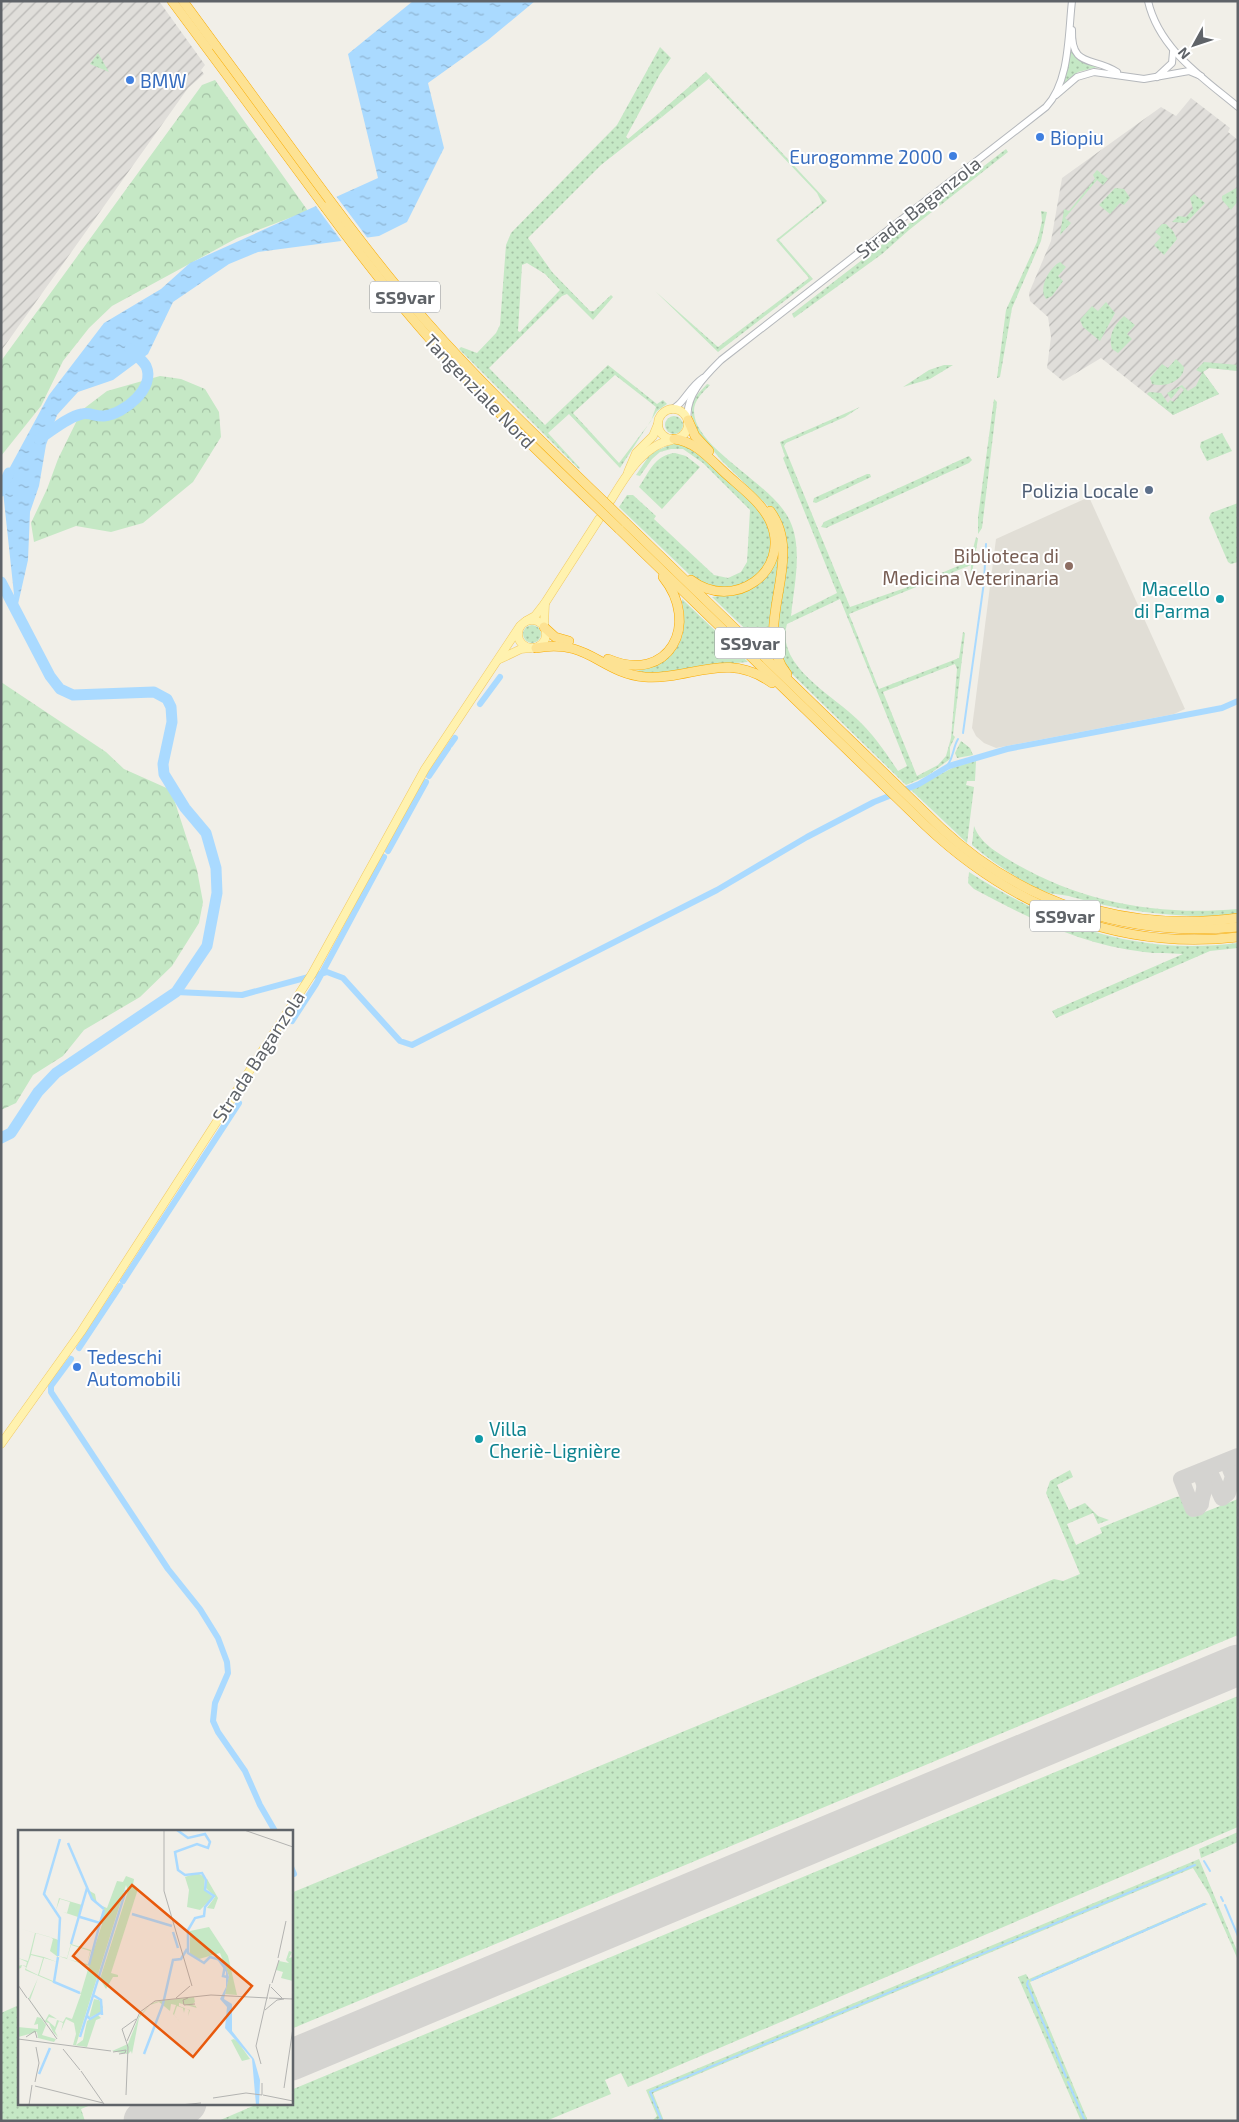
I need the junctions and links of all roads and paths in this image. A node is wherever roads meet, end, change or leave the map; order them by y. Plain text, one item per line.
1 (172, 1) edge
2 (184, 1) edge
3 (1072, 1) edge
4 (1148, 1) edge
5 (1071, 14) junction
6 (213, 48) junction
7 (1171, 48) junction
8 (1123, 75) junction
9 (1201, 76) junction
10 (1156, 77) junction
11 (1056, 95) junction
12 (1238, 107) edge
13 (704, 378) junction
14 (670, 410) junction
15 (688, 420) junction
16 (658, 424) junction
17 (674, 439) junction
18 (627, 474) junction
19 (611, 500) dead end
20 (599, 519) dead end
21 (623, 528) junction
22 (639, 535) junction
23 (545, 602) junction
24 (523, 624) junction
25 (544, 627) junction
26 (534, 648) junction
27 (500, 660) junction
28 (813, 704) junction
29 (835, 738) junction
30 (1048, 899) junction
31 (1238, 918) edge
32 (1238, 927) edge
33 (1238, 937) edge
34 (1, 1444) edge

1 - 6 highway
2 - 6 highway
3 - 5 street, Strada Baganzola
4 - 7 street
5 - 8 street
5 - 11 street, Strada Baganzola
6 - 21 highway, Tangenziale Nord / SS9var, bridge
7 - 9 street
7 - 10 street
8 - 10 street
8 - 11 street
9 - 10 street
9 - 12 street
11 - 13 street, Strada Baganzola
13 - 14 street, Strada Baganzola
13 - 15 street, Strada Baganzola
14 - 15 main road
14 - 16 main road, Strada Baganzola
15 - 17 main road, Strada Baganzola
15 - 28 highway
16 - 17 main road
16 - 18 main road, Strada Baganzola
17 - 18 main road, Strada Baganzola
17 - 22 highway
18 - 19 main road, Strada Baganzola
20 - 23 main road, Strada Baganzola
21 - 22 highway, SS9var
21 - 25 highway
21 - 29 highway, SS9var
22 - 28 highway, SS9var
23 - 24 main road, Strada Baganzola
23 - 25 main road
24 - 25 main road
24 - 26 main road
24 - 27 main road, Strada Baganzola
25 - 26 main road
26 - 27 main road, Strada Baganzola
26 - 29 highway
27 - 34 main road, Strada Baganzola
28 - 30 highway, SS9var
29 - 33 highway, SS9var
30 - 31 highway
30 - 32 highway, SS9var

